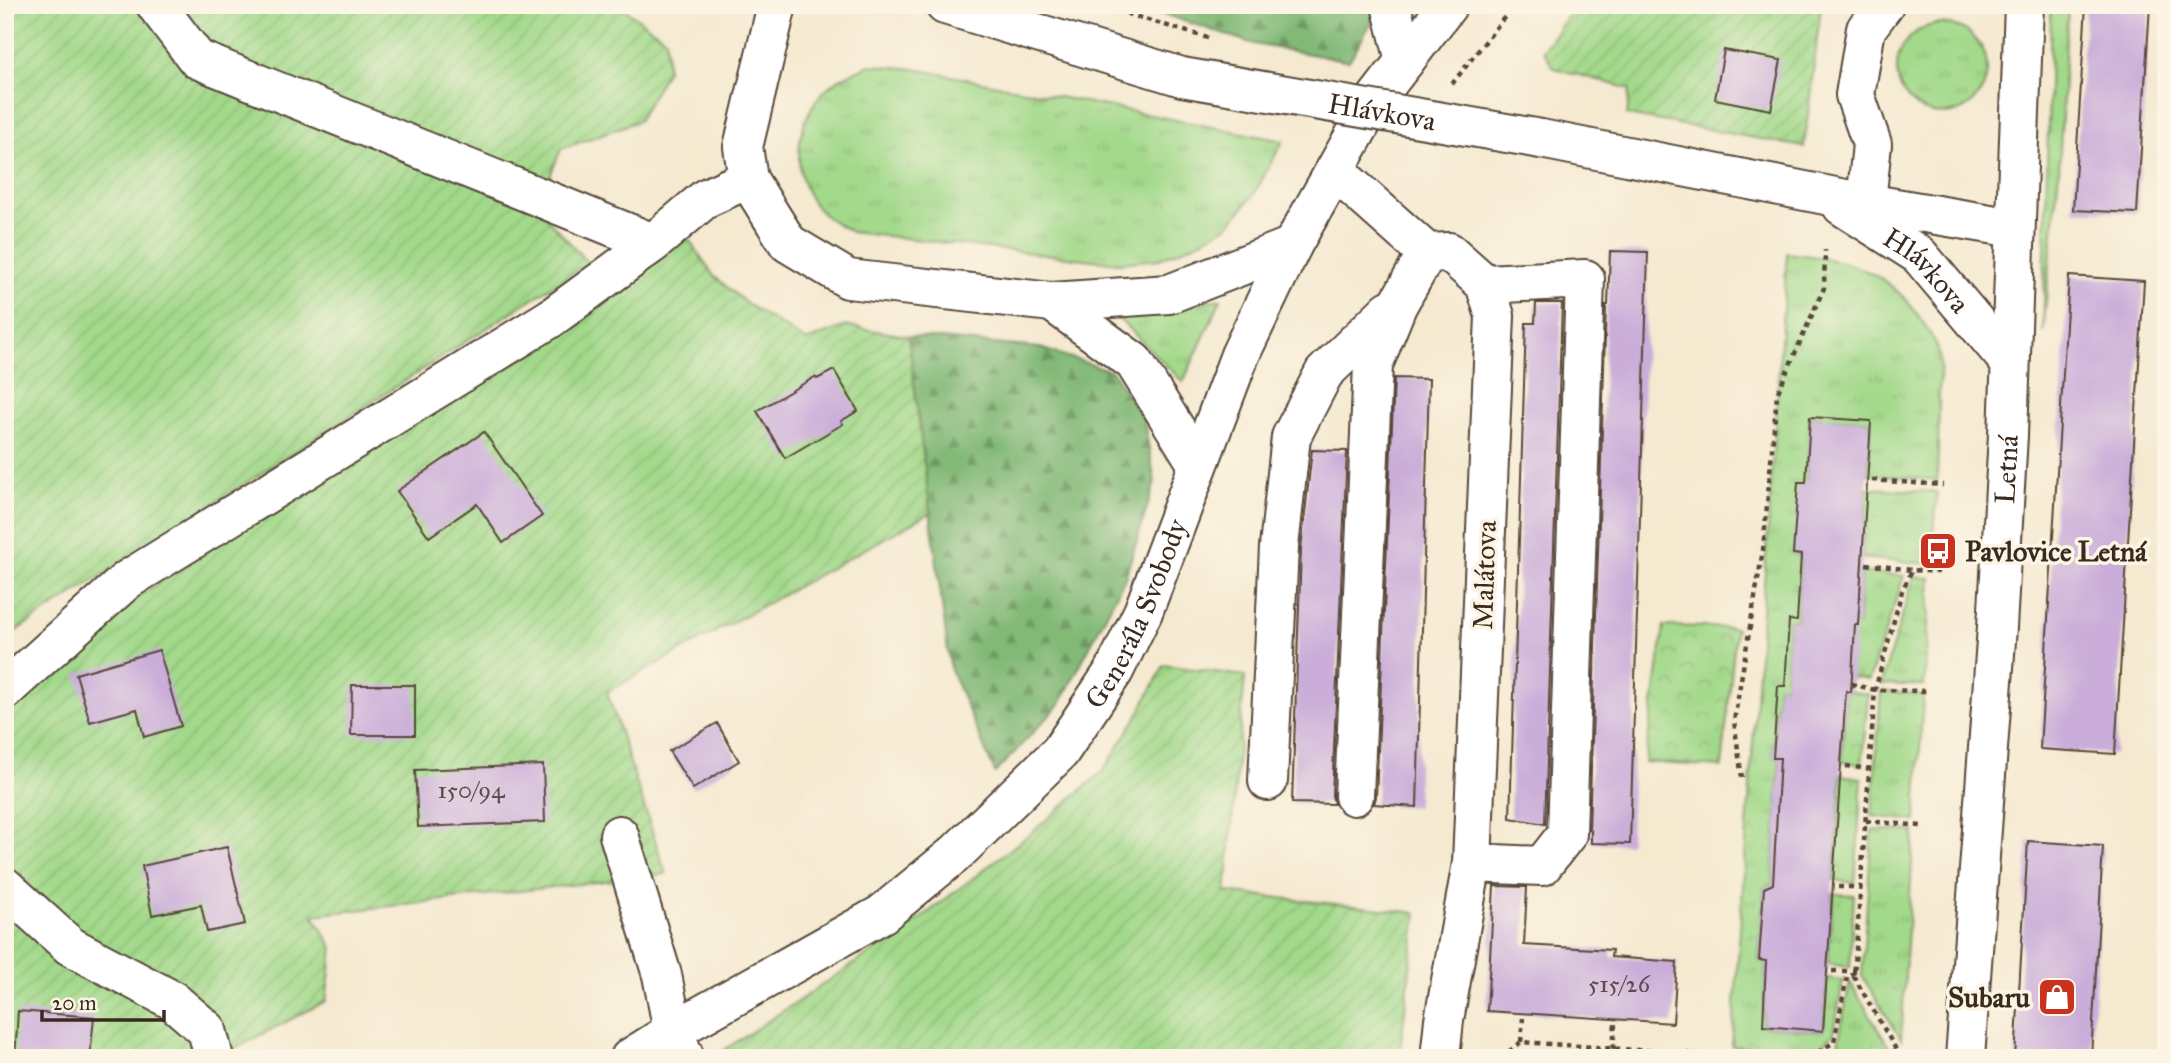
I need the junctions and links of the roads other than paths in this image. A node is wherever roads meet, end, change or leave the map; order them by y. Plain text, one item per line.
1 (156, 5) edge
2 (777, 5) edge
3 (944, 5) edge
4 (1391, 5) edge
5 (1448, 5) edge
6 (1884, 5) edge
7 (2024, 5) edge
8 (1405, 61) junction
9 (1335, 171) junction
10 (748, 179) junction
11 (1825, 195) junction
12 (1866, 203) junction
13 (2014, 228) junction
14 (653, 243) junction
15 (1292, 246) junction
16 (1427, 253) junction
17 (1485, 284) junction
18 (1401, 299) junction
19 (1052, 302) junction
20 (2010, 363) junction
21 (1199, 465) junction
22 (5, 690) edge
23 (1268, 781) dead end
24 (1354, 796) dead end
25 (619, 835) dead end
26 (1472, 863) junction
27 (5, 887) edge
28 (679, 1044) edge
29 (214, 1058) edge
30 (630, 1058) edge
31 (1440, 1058) edge
32 (1965, 1058) edge

1 - 14 street
2 - 10 street
3 - 11 street, Hlávkova, bridge
4 - 8 street
5 - 8 street, Generála Svobody
6 - 12 street
7 - 13 street, Letná
8 - 9 street, Generála Svobody
9 - 15 street, Generála Svobody
9 - 16 street
10 - 14 street
10 - 19 street
11 - 12 street, Hlávkova
11 - 20 street, Hlávkova
12 - 13 street, Hlávkova
13 - 20 street, Letná
14 - 22 street
15 - 19 street
15 - 21 street, Generála Svobody
16 - 17 street
16 - 18 street
17 - 26 street, Malátova
17 - 26 street
18 - 23 street
18 - 24 street
19 - 21 street
20 - 32 street, Letná
21 - 28 street, Generála Svobody
25 - 28 street
26 - 31 street, Malátova
27 - 29 street
28 - 30 street, Generála Svobody

